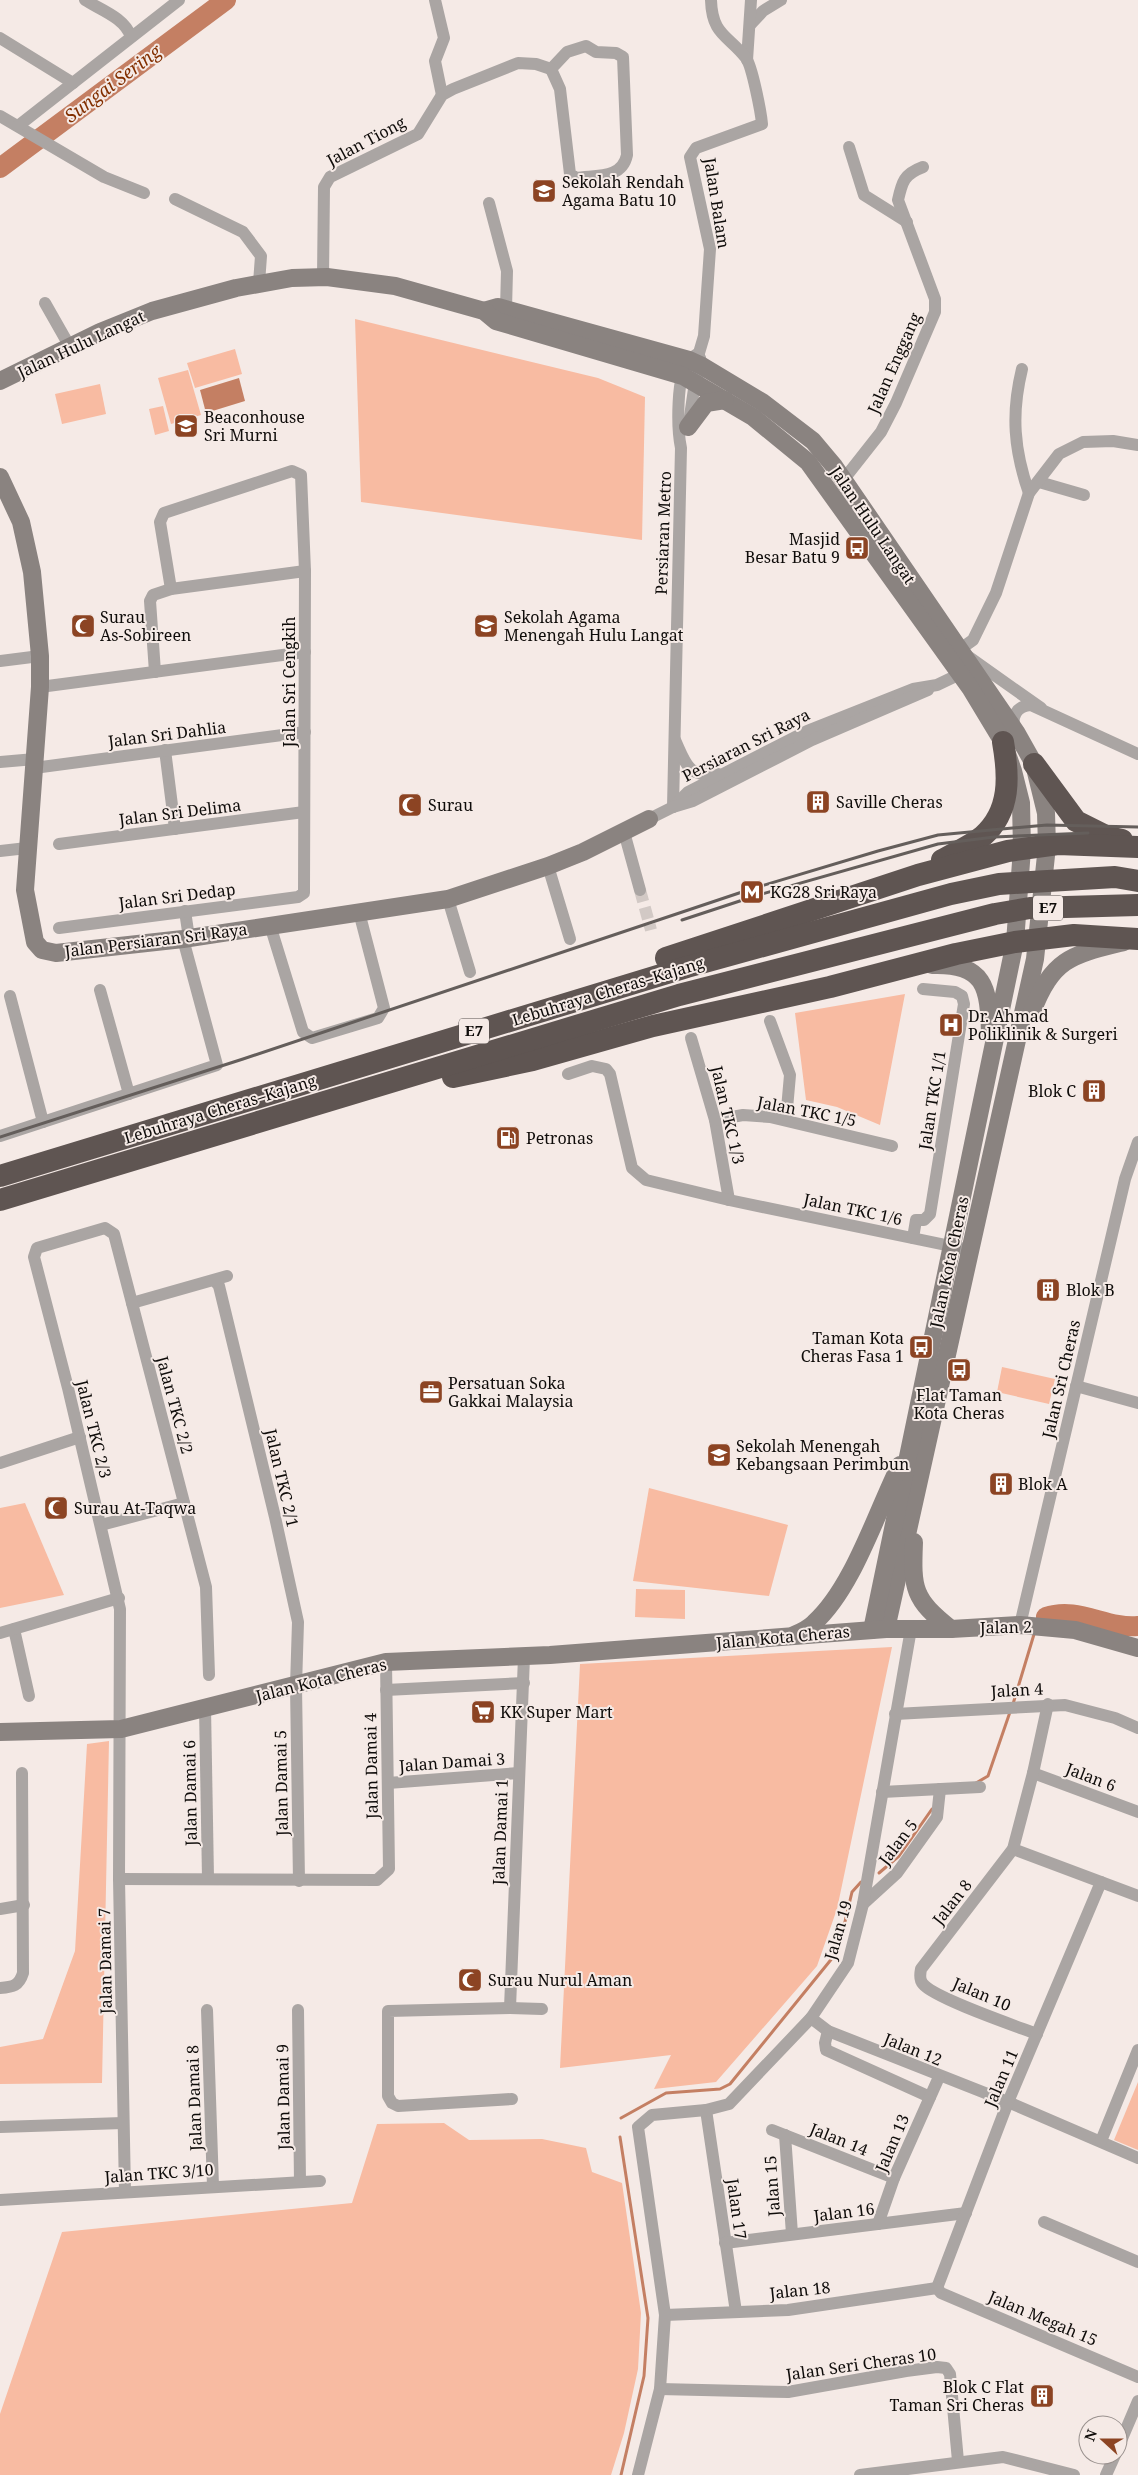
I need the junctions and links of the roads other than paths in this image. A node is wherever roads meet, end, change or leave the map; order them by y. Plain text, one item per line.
1 (84, 0) edge
2 (179, 0) edge
3 (435, 0) edge
4 (711, 0) edge
5 (751, 0) edge
6 (781, 0) edge
7 (750, 25) junction
8 (131, 37) junction
9 (0, 38) edge
10 (747, 60) junction
11 (551, 69) junction
12 (73, 82) junction
13 (442, 95) junction
14 (0, 116) edge
15 (20, 128) junction
16 (849, 147) dead end
17 (923, 167) dead end
18 (144, 193) dead end
19 (175, 198) dead end
20 (489, 203) dead end
21 (907, 222) junction
22 (322, 277) junction
23 (259, 283) junction
24 (45, 303) dead end
25 (506, 309) junction
26 (484, 311) junction
27 (70, 347) junction
28 (694, 367) junction
29 (1022, 369) dead end
30 (0, 380) edge
31 (725, 400) junction
32 (688, 428) junction
33 (1138, 445) edge
34 (681, 448) junction
35 (0, 477) edge
36 (844, 479) junction
37 (1039, 482) junction
38 (1028, 493) junction
39 (1084, 495) dead end
40 (305, 571) junction
41 (171, 589) junction
42 (959, 650) junction
43 (305, 652) junction
44 (40, 656) junction
45 (0, 661) edge
46 (155, 672) junction
47 (960, 674) junction
48 (937, 685) junction
49 (40, 687) junction
50 (1041, 708) junction
51 (305, 732) junction
52 (1010, 737) junction
53 (674, 738) junction
54 (165, 750) junction
55 (1138, 754) edge
56 (0, 762) edge
57 (34, 763) junction
58 (1034, 764) junction
59 (730, 772) junction
60 (672, 807) junction
61 (304, 812) junction
62 (649, 819) joint
63 (175, 829) junction
64 (624, 832) junction
65 (59, 844) dead end
66 (1138, 844) edge
67 (1047, 846) junction
68 (1138, 847) edge
69 (27, 848) junction
70 (1022, 849) junction
71 (0, 851) edge
72 (548, 866) junction
73 (918, 875) junction
74 (1138, 881) edge
75 (640, 890) tunnel mouth
76 (298, 896) joint
77 (448, 899) junction
78 (1138, 905) edge
79 (185, 912) junction
80 (359, 912) junction
81 (270, 925) junction
82 (59, 928) dead end
83 (186, 938) junction
84 (570, 939) dead end
85 (1137, 939) edge
86 (1015, 942) junction
87 (1036, 949) junction
88 (916, 966) junction
89 (470, 972) dead end
90 (923, 989) dead end
91 (100, 990) dead end
92 (10, 996) dead end
93 (770, 1021) dead end
94 (484, 1028) junction
95 (691, 1038) dead end
96 (991, 1064) junction
97 (1011, 1067) junction
98 (568, 1074) dead end
99 (129, 1094) junction
100 (272, 1117) junction
101 (716, 1120) junction
102 (786, 1120) junction
103 (43, 1122) junction
104 (0, 1136) edge
105 (1138, 1142) edge
106 (892, 1146) dead end
107 (1134, 1164) edge
108 (0, 1176) edge
109 (0, 1200) edge
110 (729, 1200) junction
111 (913, 1238) junction
112 (952, 1246) junction
113 (970, 1250) junction
114 (34, 1257) joint
115 (132, 1303) junction
116 (1076, 1386) junction
117 (1138, 1403) edge
118 (80, 1437) junction
119 (911, 1443) junction
120 (1, 1460) edge
121 (916, 1493) junction
122 (184, 1503) junction
123 (101, 1525) junction
124 (119, 1598) junction
125 (1020, 1624) junction
126 (14, 1628) junction
127 (911, 1629) junction
128 (951, 1629) junction
129 (879, 1630) junction
130 (0, 1633) edge
131 (792, 1637) junction
132 (1138, 1648) edge
133 (524, 1657) junction
134 (386, 1662) junction
135 (209, 1675) dead end
136 (524, 1683) junction
137 (296, 1686) junction
138 (386, 1690) junction
139 (29, 1696) dead end
140 (1048, 1704) junction
141 (205, 1707) junction
142 (894, 1714) junction
143 (1138, 1728) edge
144 (121, 1729) junction
145 (0, 1732) edge
146 (22, 1773) dead end
147 (519, 1773) junction
148 (1033, 1773) junction
149 (388, 1783) junction
150 (980, 1787) dead end
151 (940, 1789) junction
152 (882, 1792) junction
153 (1138, 1812) edge
154 (1013, 1849) junction
155 (208, 1878) junction
156 (119, 1879) junction
157 (298, 1880) junction
158 (1101, 1882) junction
159 (1138, 1896) edge
160 (863, 1904) junction
161 (24, 1905) junction
162 (0, 1909) edge
163 (919, 1976) joint
164 (0, 1988) edge
165 (510, 2008) junction
166 (542, 2009) dead end
167 (207, 2010) dead end
168 (298, 2010) dead end
169 (810, 2018) junction
170 (828, 2031) junction
171 (1037, 2034) junction
172 (1138, 2050) edge
173 (939, 2076) junction
174 (930, 2097) junction
175 (512, 2099) dead end
176 (1008, 2102) junction
177 (706, 2110) junction
178 (124, 2123) junction
179 (0, 2127) edge
180 (772, 2130) dead end
181 (785, 2135) junction
182 (1101, 2142) junction
183 (1138, 2158) edge
184 (894, 2178) junction
185 (320, 2181) dead end
186 (300, 2182) junction
187 (213, 2186) junction
188 (125, 2192) junction
189 (0, 2200) edge
190 (966, 2213) junction
191 (1044, 2222) dead end
192 (878, 2224) junction
193 (792, 2234) junction
194 (725, 2243) junction
195 (1138, 2262) edge
196 (937, 2288) junction
197 (736, 2312) junction
198 (665, 2314) junction
199 (1138, 2377) edge
200 (660, 2389) junction
201 (1138, 2401) edge
202 (1128, 2424) edge
203 (958, 2461) junction
204 (638, 2475) edge
205 (860, 2475) edge
206 (1074, 2475) edge

1 - 8 street
2 - 8 street
3 - 13 street
4 - 10 street, Jalan Balam
5 - 7 street
6 - 7 street
7 - 10 street
8 - 12 street
9 - 12 street
10 - 28 street, Jalan Balam
11 - 11 street
11 - 13 street
12 - 15 street
13 - 22 street, Jalan Tiong
14 - 15 street
15 - 18 street
16 - 21 street
17 - 21 street, Jalan Enggang
19 - 23 street
20 - 25 street
21 - 36 street, Jalan Enggang
22 - 23 main road, Jalan Hulu Langat
22 - 26 main road, Jalan Hulu Langat
23 - 27 main road, Jalan Hulu Langat
24 - 27 street
25 - 26 main road, Jalan Hulu Langat
25 - 28 main road, Jalan Hulu Langat
26 - 28 main road, Jalan Hulu Langat
27 - 30 main road, Jalan Hulu Langat
28 - 31 main road, Jalan Hulu Langat
28 - 32 street, Persiaran Metro
28 - 34 street, Persiaran Metro
28 - 36 main road, Jalan Hulu Langat
29 - 38 street
31 - 32 main road
31 - 47 main road, Jalan Hulu Langat
32 - 34 street, Persiaran Metro
33 - 37 street
34 - 53 street, Persiaran Metro
35 - 44 main road, Jalan Persiaran Sri Raya
36 - 42 main road, Jalan Hulu Langat
37 - 38 street
37 - 39 street
38 - 42 street
40 - 41 street
40 - 41 street, Jalan Sri Cengkih
40 - 43 street, Jalan Sri Cengkih
41 - 46 street
42 - 50 street
42 - 52 main road, Jalan Hulu Langat
43 - 46 street
43 - 51 street, Jalan Sri Cengkih
44 - 45 street
44 - 49 main road, Jalan Persiaran Sri Raya
46 - 49 street
47 - 48 street, Persiaran Sri Raya
47 - 52 main road, Jalan Hulu Langat
48 - 59 street, Persiaran Sri Raya
48 - 60 street, Persiaran Sri Raya
49 - 57 main road, Jalan Persiaran Sri Raya
50 - 52 street
50 - 55 street
51 - 54 street, Jalan Sri Dahlia
51 - 61 street, Jalan Sri Cengkih
52 - 58 main road, Jalan Hulu Langat
52 - 70 main road, Jalan Hulu Langat
52 - 73 highway
53 - 59 street, Persiaran Metro
53 - 60 street, Persiaran Metro
54 - 57 street, Jalan Sri Dahlia
54 - 63 street
56 - 57 street, Jalan Sri Dahlia
57 - 69 main road, Jalan Persiaran Sri Raya
58 - 66 highway
58 - 67 main road, Jalan Hulu Langat
59 - 60 street, Persiaran Sri Raya
60 - 62 street, Jalan Persiaran Sri Raya
61 - 63 street, Jalan Sri Delima
61 - 76 street, Jalan Sri Cengkih
62 - 64 main road, Jalan Persiaran Sri Raya
63 - 65 street, Jalan Sri Delima
64 - 72 main road, Jalan Persiaran Sri Raya
64 - 75 street
67 - 68 highway
67 - 70 highway
67 - 87 main road, Jalan Hulu Langat
69 - 71 street
69 - 83 main road, Jalan Persiaran Sri Raya
70 - 73 highway
70 - 86 main road, Jalan Hulu Langat
72 - 77 main road, Jalan Persiaran Sri Raya
72 - 84 street
73 - 94 highway
74 - 94 highway, Lebuhraya Cheras–Kajang / E7
76 - 79 street, Jalan Sri Dedap
77 - 80 main road, Jalan Persiaran Sri Raya
77 - 89 street
78 - 100 highway, Lebuhraya Cheras–Kajang / E7
79 - 82 street, Jalan Sri Dedap
79 - 83 street
80 - 81 main road, Jalan Persiaran Sri Raya
80 - 81 street
81 - 83 main road, Jalan Persiaran Sri Raya
83 - 99 street
85 - 87 highway
85 - 97 main road
86 - 87 highway
86 - 88 highway
86 - 96 main road, Jalan Kota Cheras
87 - 97 main road, Jalan Kota Cheras
88 - 96 main road
88 - 100 highway
90 - 111 street, Jalan TKC 1/1
91 - 99 street
92 - 103 street
93 - 102 street
94 - 108 highway, Lebuhraya Cheras–Kajang / E7
95 - 101 street, Jalan TKC 1/3
96 - 112 main road, Jalan Kota Cheras
97 - 113 main road, Jalan Kota Cheras
98 - 110 street, Jalan TKC 1/6
99 - 103 street
100 - 109 highway, Lebuhraya Cheras–Kajang / E7
101 - 102 street, Jalan TKC 1/5
101 - 110 street, Jalan TKC 1/3
102 - 106 street, Jalan TKC 1/5
103 - 104 street
105 - 107 street, Jalan Sri Cheras
107 - 116 street, Jalan Sri Cheras
110 - 111 street, Jalan TKC 1/6
111 - 112 street, Jalan TKC 1/6
112 - 113 street, Jalan TKC 1/6
112 - 119 main road, Jalan Kota Cheras
113 - 121 main road, Jalan Kota Cheras
114 - 115 street, Jalan TKC 2/2
114 - 118 street, Jalan TKC 2/3
115 - 122 street, Jalan TKC 2/2
115 - 137 street, Jalan TKC 2/1
116 - 117 street
116 - 125 street, Jalan Sri Cheras
118 - 120 street
118 - 123 street, Jalan TKC 2/3
119 - 129 main road, Jalan Kota Cheras
119 - 131 main road
121 - 128 main road
121 - 129 main road, Jalan Kota Cheras
122 - 123 street
122 - 135 street, Jalan TKC 2/2
123 - 124 street, Jalan TKC 2/3
124 - 126 street
124 - 144 street, Jalan TKC 2/3
125 - 128 main road, Jalan 2
125 - 132 main road, Jalan 2
126 - 130 street
126 - 139 street
127 - 128 main road, Jalan 2
127 - 129 main road, Jalan 2
127 - 142 street, Jalan 19
129 - 131 main road, Jalan Kota Cheras
131 - 133 main road, Jalan Kota Cheras
133 - 134 main road, Jalan Kota Cheras
133 - 136 street, Jalan Damai 1
134 - 137 main road, Jalan Kota Cheras
134 - 138 street, Jalan Damai 4
136 - 138 street
136 - 147 street, Jalan Damai 1
137 - 141 main road, Jalan Kota Cheras
137 - 157 street, Jalan Damai 5
138 - 149 street, Jalan Damai 4
140 - 142 street, Jalan 4
140 - 143 street, Jalan 4
140 - 148 street, Jalan 8
141 - 144 main road, Jalan Kota Cheras
141 - 155 street, Jalan Damai 6
142 - 152 street, Jalan 19
144 - 145 main road, Jalan Kota Cheras
144 - 156 street, Jalan Damai 7
146 - 161 street
147 - 149 street, Jalan Damai 3
147 - 165 street, Jalan Damai 1
148 - 153 street, Jalan 6
148 - 154 street, Jalan 8
149 - 157 street, Jalan Damai 4
150 - 151 street, Jalan 5
151 - 152 street, Jalan 5
151 - 160 street, Jalan 5
152 - 160 street, Jalan 19
154 - 158 street
154 - 163 street, Jalan 8
155 - 156 street
155 - 157 street
156 - 178 street, Jalan Damai 7
158 - 159 street
158 - 171 street, Jalan 11
160 - 169 street, Jalan 19
161 - 162 street
161 - 164 street
163 - 171 street, Jalan 10
165 - 166 street
165 - 175 street
167 - 187 street, Jalan Damai 8
168 - 186 street, Jalan Damai 9
169 - 170 street, Jalan 12
169 - 177 street, Jalan 19
170 - 173 street, Jalan 12
170 - 174 street
171 - 176 street, Jalan 11
172 - 182 street
173 - 174 street, Jalan 13
173 - 176 street, Jalan 12
174 - 184 street, Jalan 13
176 - 182 street, Jalan 12
176 - 190 street, Jalan 11
177 - 194 street, Jalan 17
177 - 198 street, Jalan 19
178 - 179 street
178 - 188 street, Jalan Damai 7
180 - 181 street, Jalan 14
181 - 184 street, Jalan 14
181 - 193 street, Jalan 15
182 - 183 street, Jalan 12
184 - 192 street, Jalan 13
185 - 186 street, Jalan TKC 3/10
186 - 187 street, Jalan TKC 3/10
187 - 188 street, Jalan TKC 3/10
188 - 189 street, Jalan TKC 3/10
190 - 192 street, Jalan 16
190 - 196 street, Jalan 11
191 - 195 street
192 - 193 street, Jalan 16
193 - 194 street, Jalan 16
194 - 197 street, Jalan 17
196 - 197 street, Jalan 18
196 - 199 street, Jalan Megah 15
197 - 198 street, Jalan 18
198 - 200 street
200 - 203 street, Jalan Seri Cheras 10
200 - 204 street
201 - 202 street
203 - 205 street
203 - 206 street

